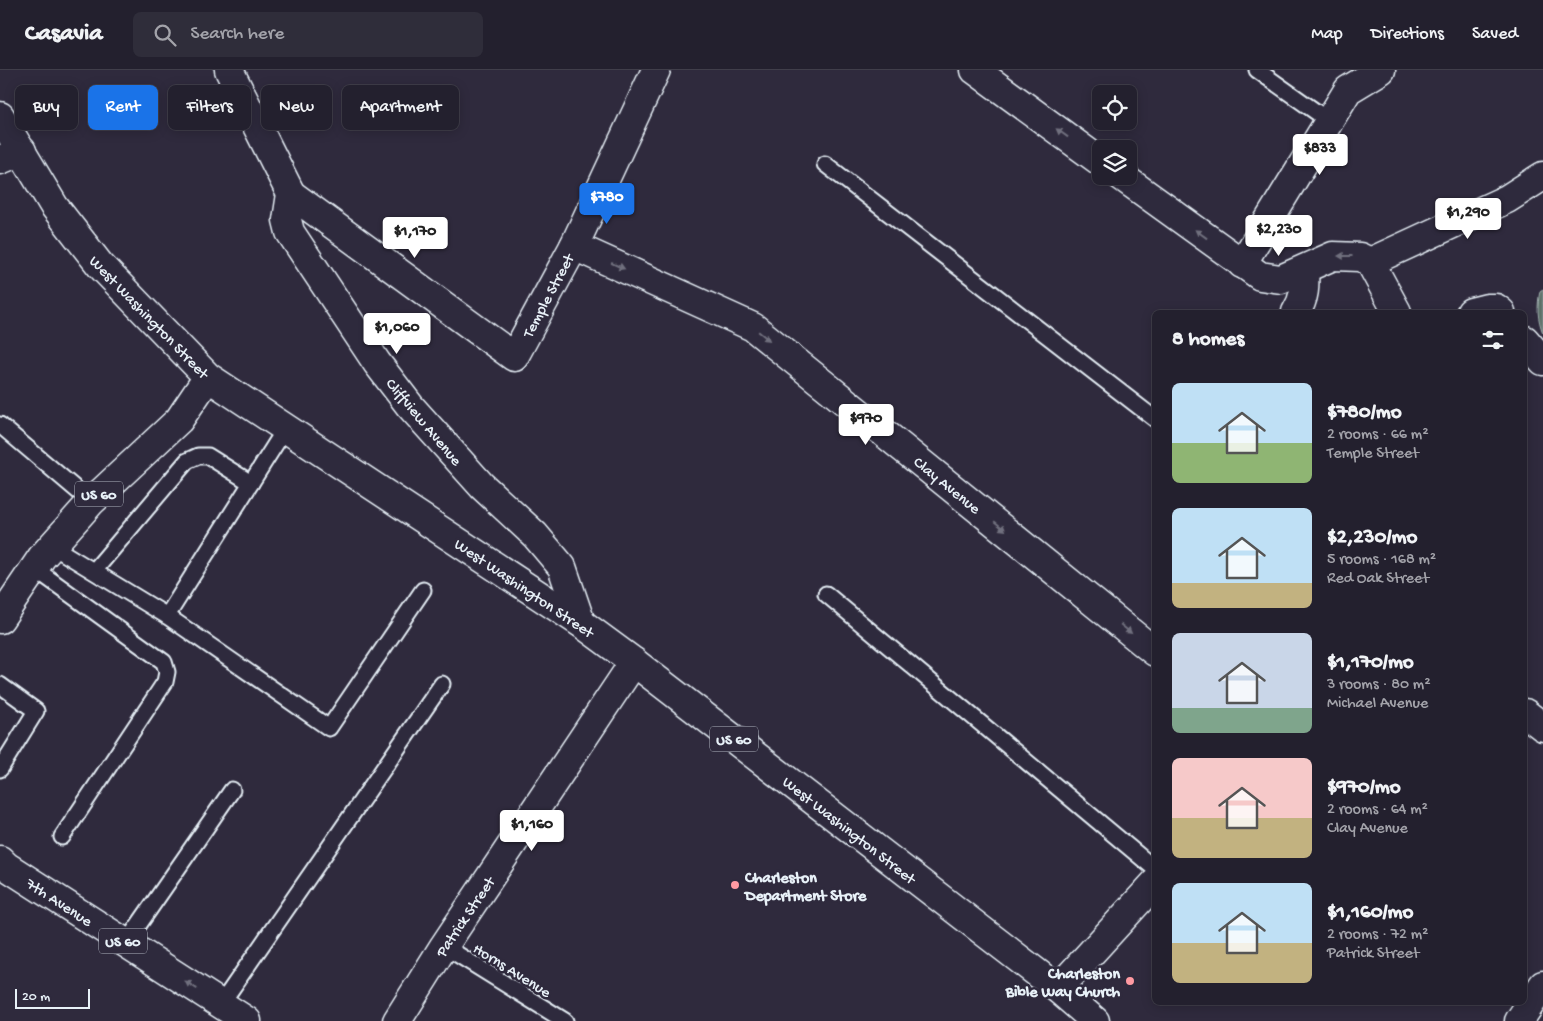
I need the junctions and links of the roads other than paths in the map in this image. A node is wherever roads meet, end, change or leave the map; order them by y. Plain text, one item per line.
1 (230, 70) edge
2 (656, 70) edge
3 (975, 70) edge
4 (1257, 70) edge
5 (1381, 70) edge
6 (0, 116) edge
7 (1330, 120) junction
8 (11, 155) edge
9 (1092, 155) edge
10 (825, 164) dead end
11 (1543, 176) edge
12 (1133, 185) edge
13 (291, 194) junction
14 (574, 246) junction
15 (1370, 262) junction
16 (1242, 264) junction
17 (1304, 270) junction
18 (1297, 310) edge
19 (1395, 310) edge
20 (1479, 310) edge
21 (1498, 310) edge
22 (1527, 342) edge
23 (1543, 361) edge
24 (208, 378) junction
25 (1152, 417) edge
26 (0, 425) edge
27 (285, 429) junction
28 (251, 483) junction
29 (91, 502) junction
30 (52, 546) junction
31 (34, 568) junction
32 (94, 571) junction
33 (423, 590) dead end
34 (826, 594) dead end
35 (167, 616) junction
36 (0, 619) edge
37 (582, 623) junction
38 (1152, 650) edge
39 (634, 662) junction
40 (442, 684) dead end
41 (0, 685) edge
42 (0, 769) edge
43 (232, 790) dead end
44 (62, 838) dead end
45 (0, 860) edge
46 (1152, 866) edge
47 (1152, 886) edge
48 (126, 943) junction
49 (444, 946) junction
50 (1543, 985) edge
51 (1058, 988) junction
52 (221, 1004) junction
53 (247, 1021) edge
54 (397, 1021) edge
55 (565, 1021) edge
56 (1095, 1021) edge
57 (1519, 1021) edge

1 - 13 street
2 - 14 street, Temple Street
9 -> 3 street
4 - 7 lane
5 - 7 street
6 - 8 street, West Washington Street / US 60
7 - 16 street
8 - 24 street, West Washington Street / US 60
10 - 25 lane
11 - 15 street
16 -> 12 street
13 - 14 street, Temple Street
13 - 37 street, Cliffview Avenue
14 -> 38 street, Clay Avenue
15 -> 17 street
15 - 19 street
16 - 17 street
17 - 18 street
20 - 21 street
22 - 23 street
24 - 27 street, West Washington Street / US 60
24 - 29 street, US 60
26 - 29 lane
27 - 28 lane
27 - 37 street, West Washington Street / US 60
28 - 32 lane
28 - 35 lane
29 - 30 street, US 60
30 - 31 street, US 60
30 - 32 lane
31 - 36 street, US 60
31 - 44 lane
32 - 35 lane
33 - 35 lane
34 - 46 lane
37 - 39 street, West Washington Street / US 60
39 - 49 street, Patrick Street
39 - 51 street, West Washington Street / US 60
40 - 52 lane
41 - 42 lane
43 - 48 lane
45 - 48 street, 7th Avenue / US 60
47 - 51 street
52 -> 48 street, 7th Avenue / US 60
49 - 54 street, Patrick Street
49 - 55 lane, Horns Avenue
50 - 57 street
51 - 56 street, West Washington Street / US 60
52 - 53 street, 7th Avenue / US 60

